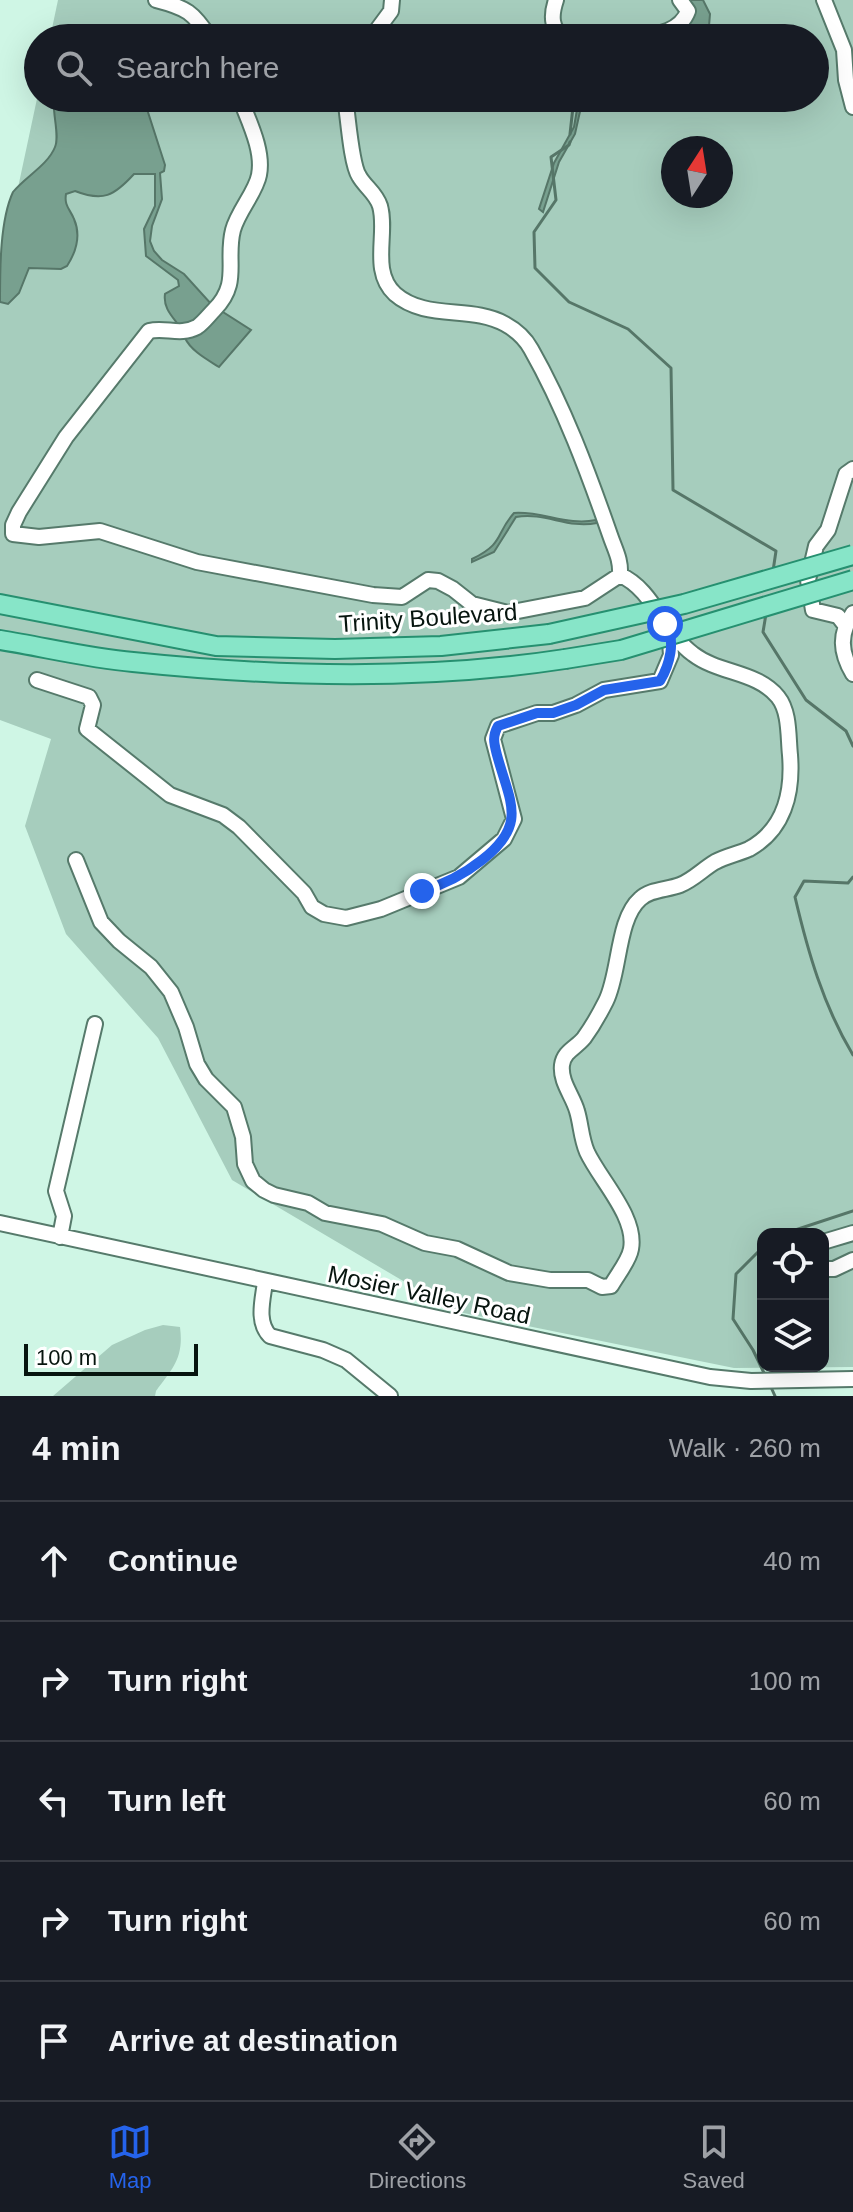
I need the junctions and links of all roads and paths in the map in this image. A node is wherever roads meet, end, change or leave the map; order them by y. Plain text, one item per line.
1 (156, 0) edge
2 (392, 0) edge
3 (556, 0) edge
4 (680, 0) edge
5 (824, 0) edge
6 (201, 24) edge
7 (381, 24) edge
8 (552, 24) edge
9 (680, 24) edge
10 (853, 107) edge
11 (245, 112) edge
12 (347, 112) edge
13 (853, 469) edge
14 (853, 555) edge
15 (620, 575) junction
16 (853, 580) edge
17 (0, 604) edge
18 (849, 619) edge
19 (669, 628) junction
20 (0, 640) edge
21 (853, 674) edge
22 (37, 680) dead end
23 (76, 860) dead end
24 (95, 1024) dead end
25 (0, 1223) edge
26 (853, 1233) edge
27 (60, 1237) junction
28 (829, 1240) edge
29 (853, 1260) edge
30 (829, 1269) edge
31 (265, 1282) junction
32 (853, 1379) edge
33 (390, 1396) edge

1 - 6 street
2 - 7 street
3 - 8 street
4 - 9 street
5 - 10 street
11 - 15 street
12 - 15 street
13 - 18 street
14 - 17 main road, Trinity Boulevard, bridge
15 - 19 street
16 - 20 main road, bridge
18 - 21 street
19 - 22 street
19 - 23 street
24 - 27 street
25 - 27 street, Mosier Valley Road
26 - 28 street
27 - 31 street, Mosier Valley Road
29 - 30 street
31 - 32 street, Mosier Valley Road
31 - 33 street

